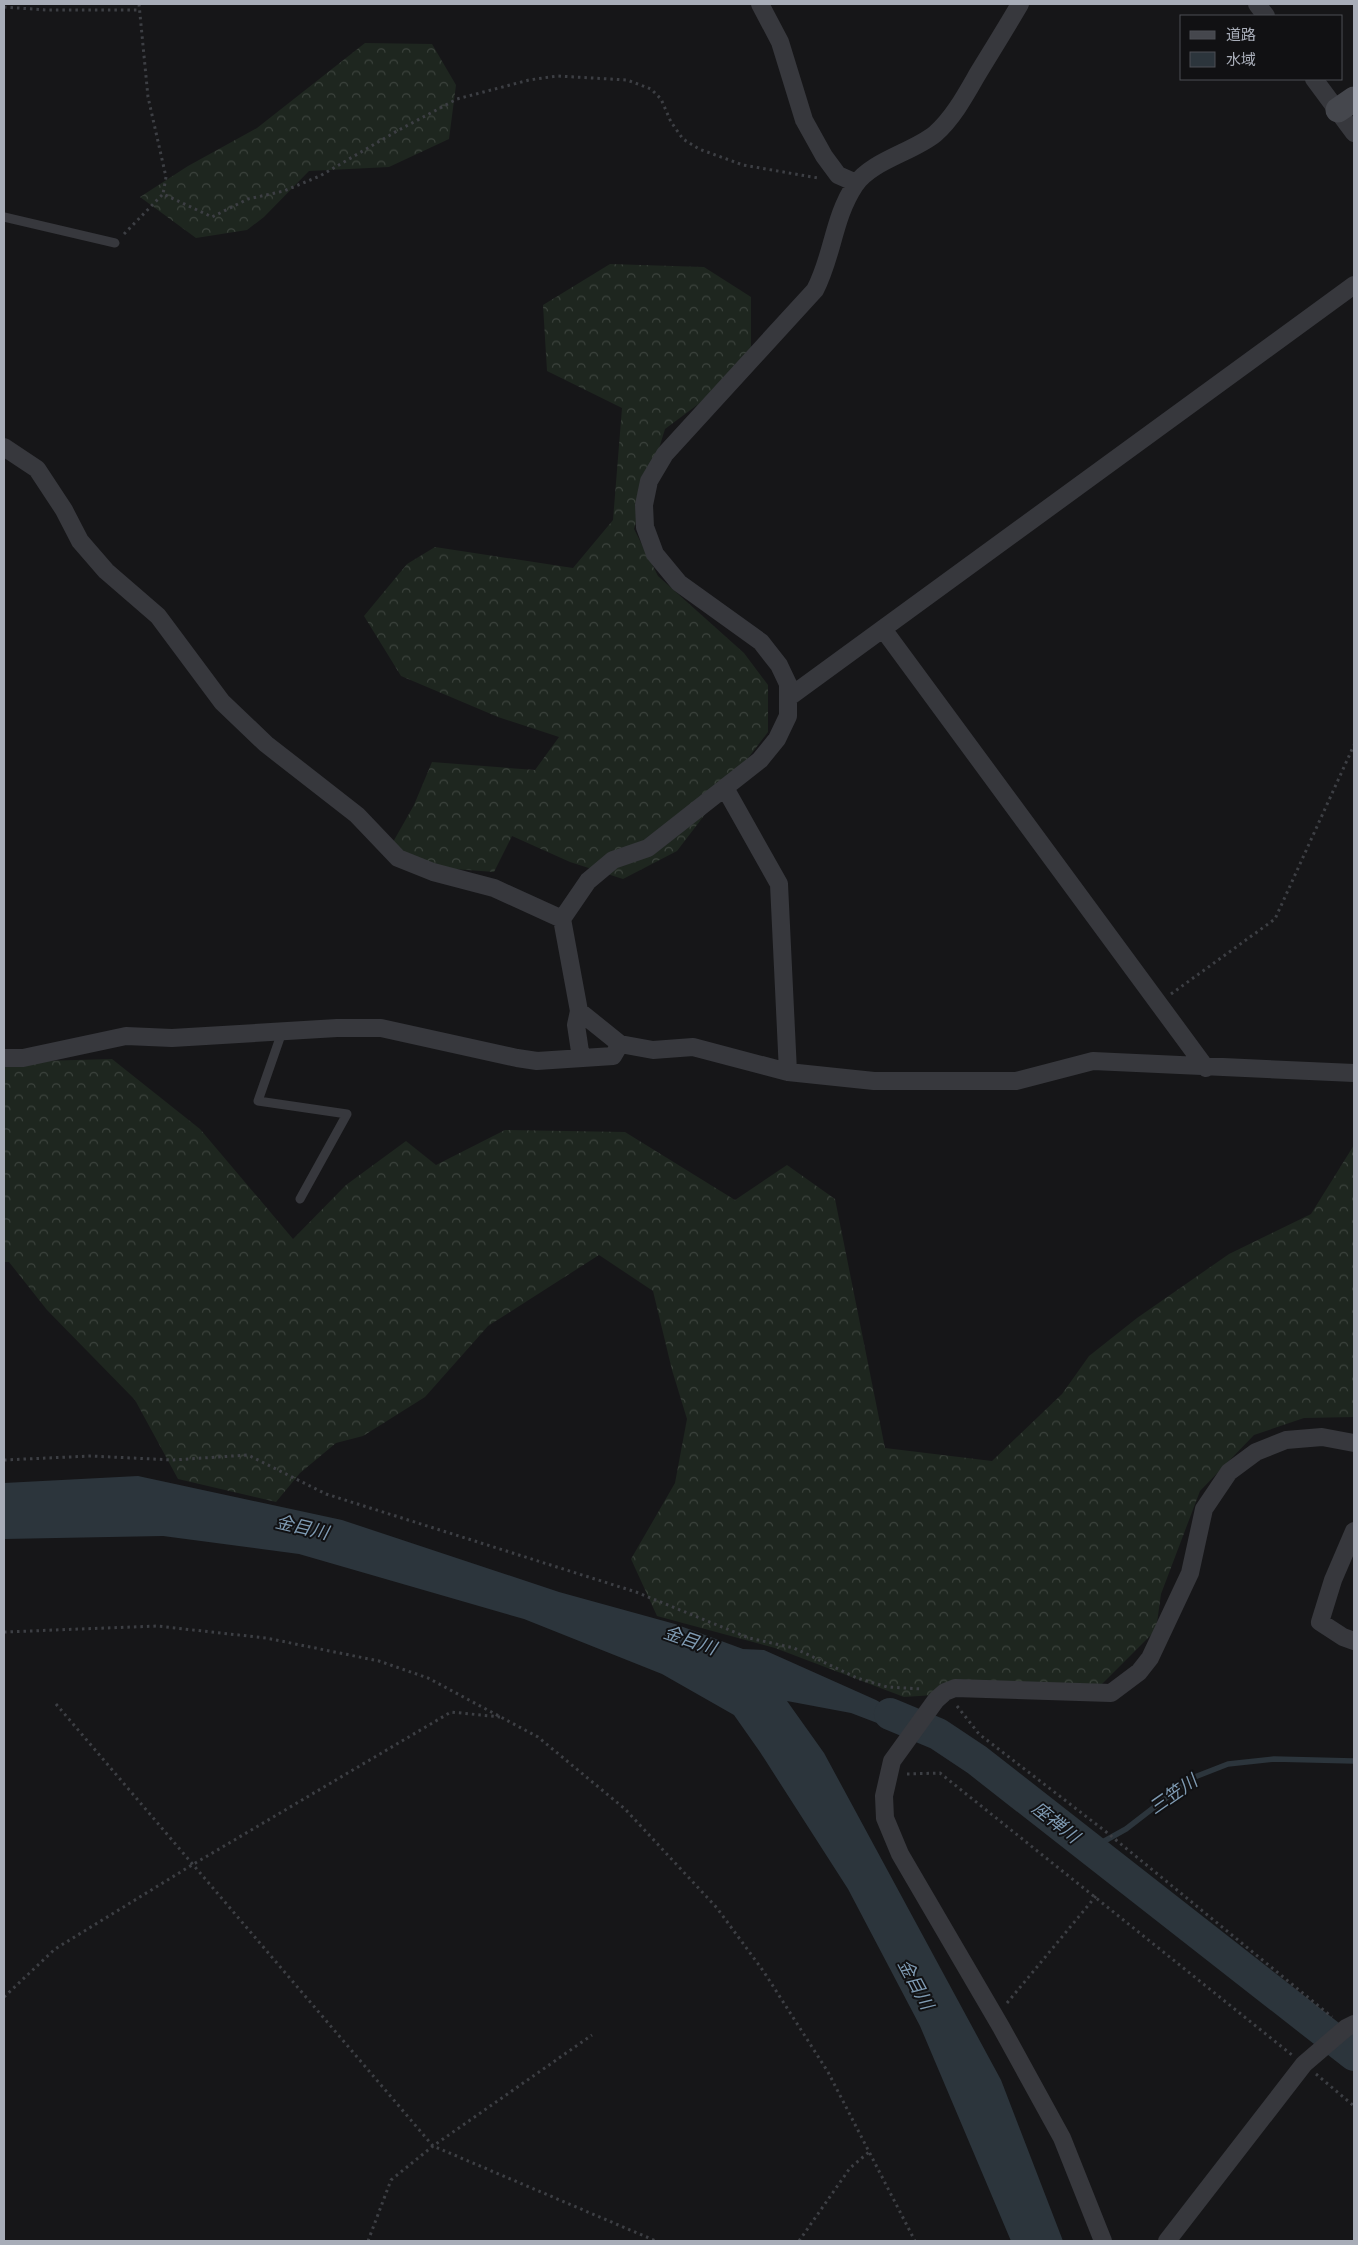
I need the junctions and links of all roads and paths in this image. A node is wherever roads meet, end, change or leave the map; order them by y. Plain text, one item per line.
1 (139, 4) edge
2 (760, 4) edge
3 (1020, 4) edge
4 (1257, 4) edge
5 (4, 7) edge
6 (138, 10) junction
7 (1265, 15) edge
8 (1315, 80) edge
9 (1346, 104) edge
10 (1354, 133) edge
11 (838, 175) junction
12 (856, 183) junction
13 (162, 194) junction
14 (4, 217) edge
15 (115, 243) joint
16 (1354, 285) edge
17 (4, 447) edge
18 (883, 629) junction
19 (788, 698) junction
20 (1354, 745) edge
21 (726, 788) junction
22 (562, 919) junction
23 (1159, 1003) junction
24 (579, 1011) junction
25 (282, 1032) junction
26 (620, 1044) junction
27 (4, 1058) edge
28 (581, 1058) junction
29 (1206, 1068) junction
30 (788, 1072) junction
31 (1354, 1073) edge
32 (300, 1199) dead end
33 (1354, 1443) edge
34 (4, 1460) edge
35 (1354, 1531) edge
36 (4, 1632) edge
37 (1354, 1641) edge
38 (941, 1696) junction
39 (56, 1704) dead end
40 (503, 1718) junction
41 (891, 1768) junction
42 (192, 1865) junction
43 (1096, 1896) junction
44 (4, 1997) edge
45 (996, 2017) junction
46 (1350, 2026) edge
47 (592, 2035) dead end
48 (1304, 2064) junction
49 (1354, 2106) edge
50 (433, 2146) junction
51 (869, 2152) junction
52 (368, 2241) edge
53 (656, 2241) edge
54 (799, 2241) edge
55 (915, 2241) edge
56 (1103, 2241) edge
57 (1167, 2241) edge

1 - 6 path
2 - 11 street
3 - 12 street
4 - 7 street
5 - 6 path
6 - 13 path
8 - 9 street
9 - 10 street
11 - 12 street
11 - 13 path
12 - 19 street
13 - 15 path
14 - 15 lane
16 - 18 street
17 - 22 street
18 - 19 street
18 - 23 street
19 - 21 street
20 - 23 path
21 - 22 street
21 - 30 street
22 - 24 street
23 - 29 street
24 - 26 street
24 - 28 street
25 - 27 street
25 - 28 street
25 - 32 lane
26 - 28 street
26 - 30 street
29 - 30 street
29 - 31 street
33 - 38 street
34 - 38 path
35 - 37 street
36 - 40 path
38 - 41 street
38 - 46 path
39 - 42 path
40 - 42 path
40 - 51 path
41 - 43 path
41 - 45 street
42 - 44 path
42 - 50 path
43 - 45 path
43 - 48 path
45 - 56 street
46 - 48 street
47 - 50 path
48 - 49 path
48 - 57 street
50 - 52 path
50 - 53 path
51 - 54 path
51 - 55 path

